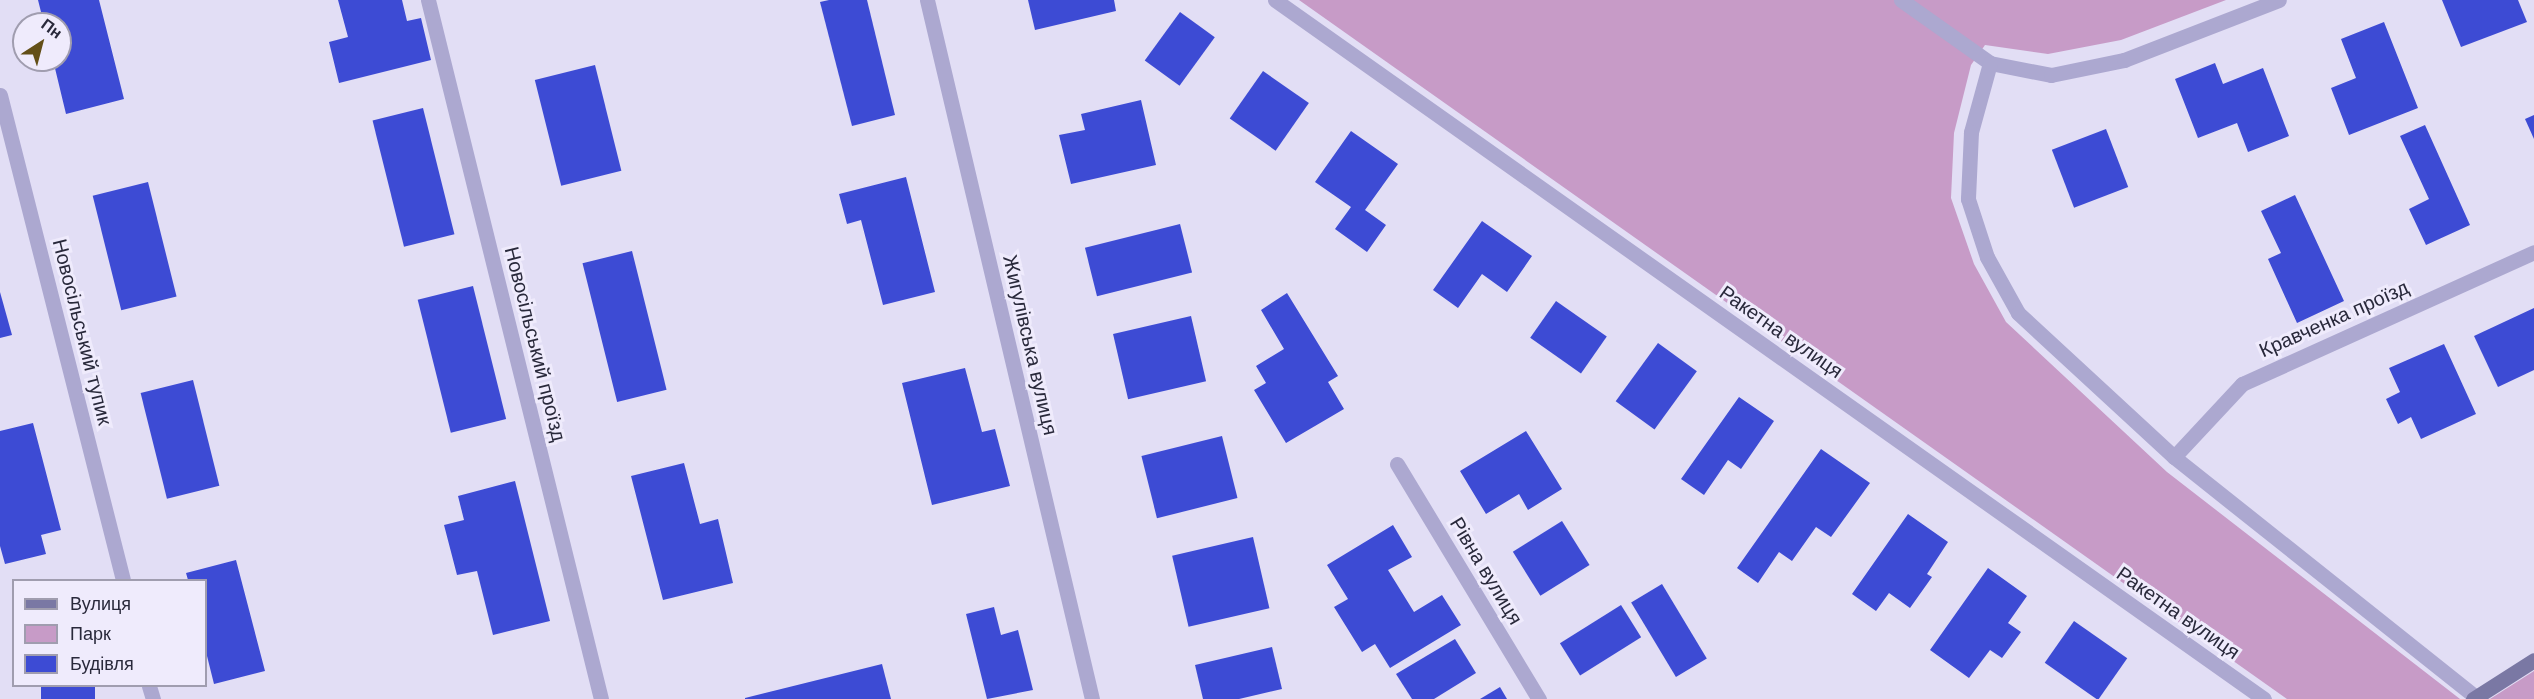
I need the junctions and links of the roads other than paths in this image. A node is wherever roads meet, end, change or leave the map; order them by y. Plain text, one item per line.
1 (428, 0) edge
2 (927, 0) edge
3 (1275, 0) edge
4 (1901, 0) edge
5 (2279, 0) edge
6 (1990, 63) junction
7 (0, 95) edge
8 (2534, 252) edge
9 (2174, 457) junction
10 (1396, 464) dead end
11 (123, 579) edge
12 (2531, 666) edge
13 (2475, 698) edge
14 (601, 699) edge
15 (1092, 699) edge
16 (1539, 699) edge
17 (2264, 699) edge

1 - 14 street, Новосільський проїзд
2 - 15 street, Жигулівська вулиця
3 - 17 street, Ракетна вулиця
4 - 6 street
5 - 6 street
6 - 9 street
7 - 11 street, Новосільський тупик
8 - 9 street, Кравченка проїзд
9 - 13 street
10 - 16 street, Рівна вулиця
12 - 13 street

